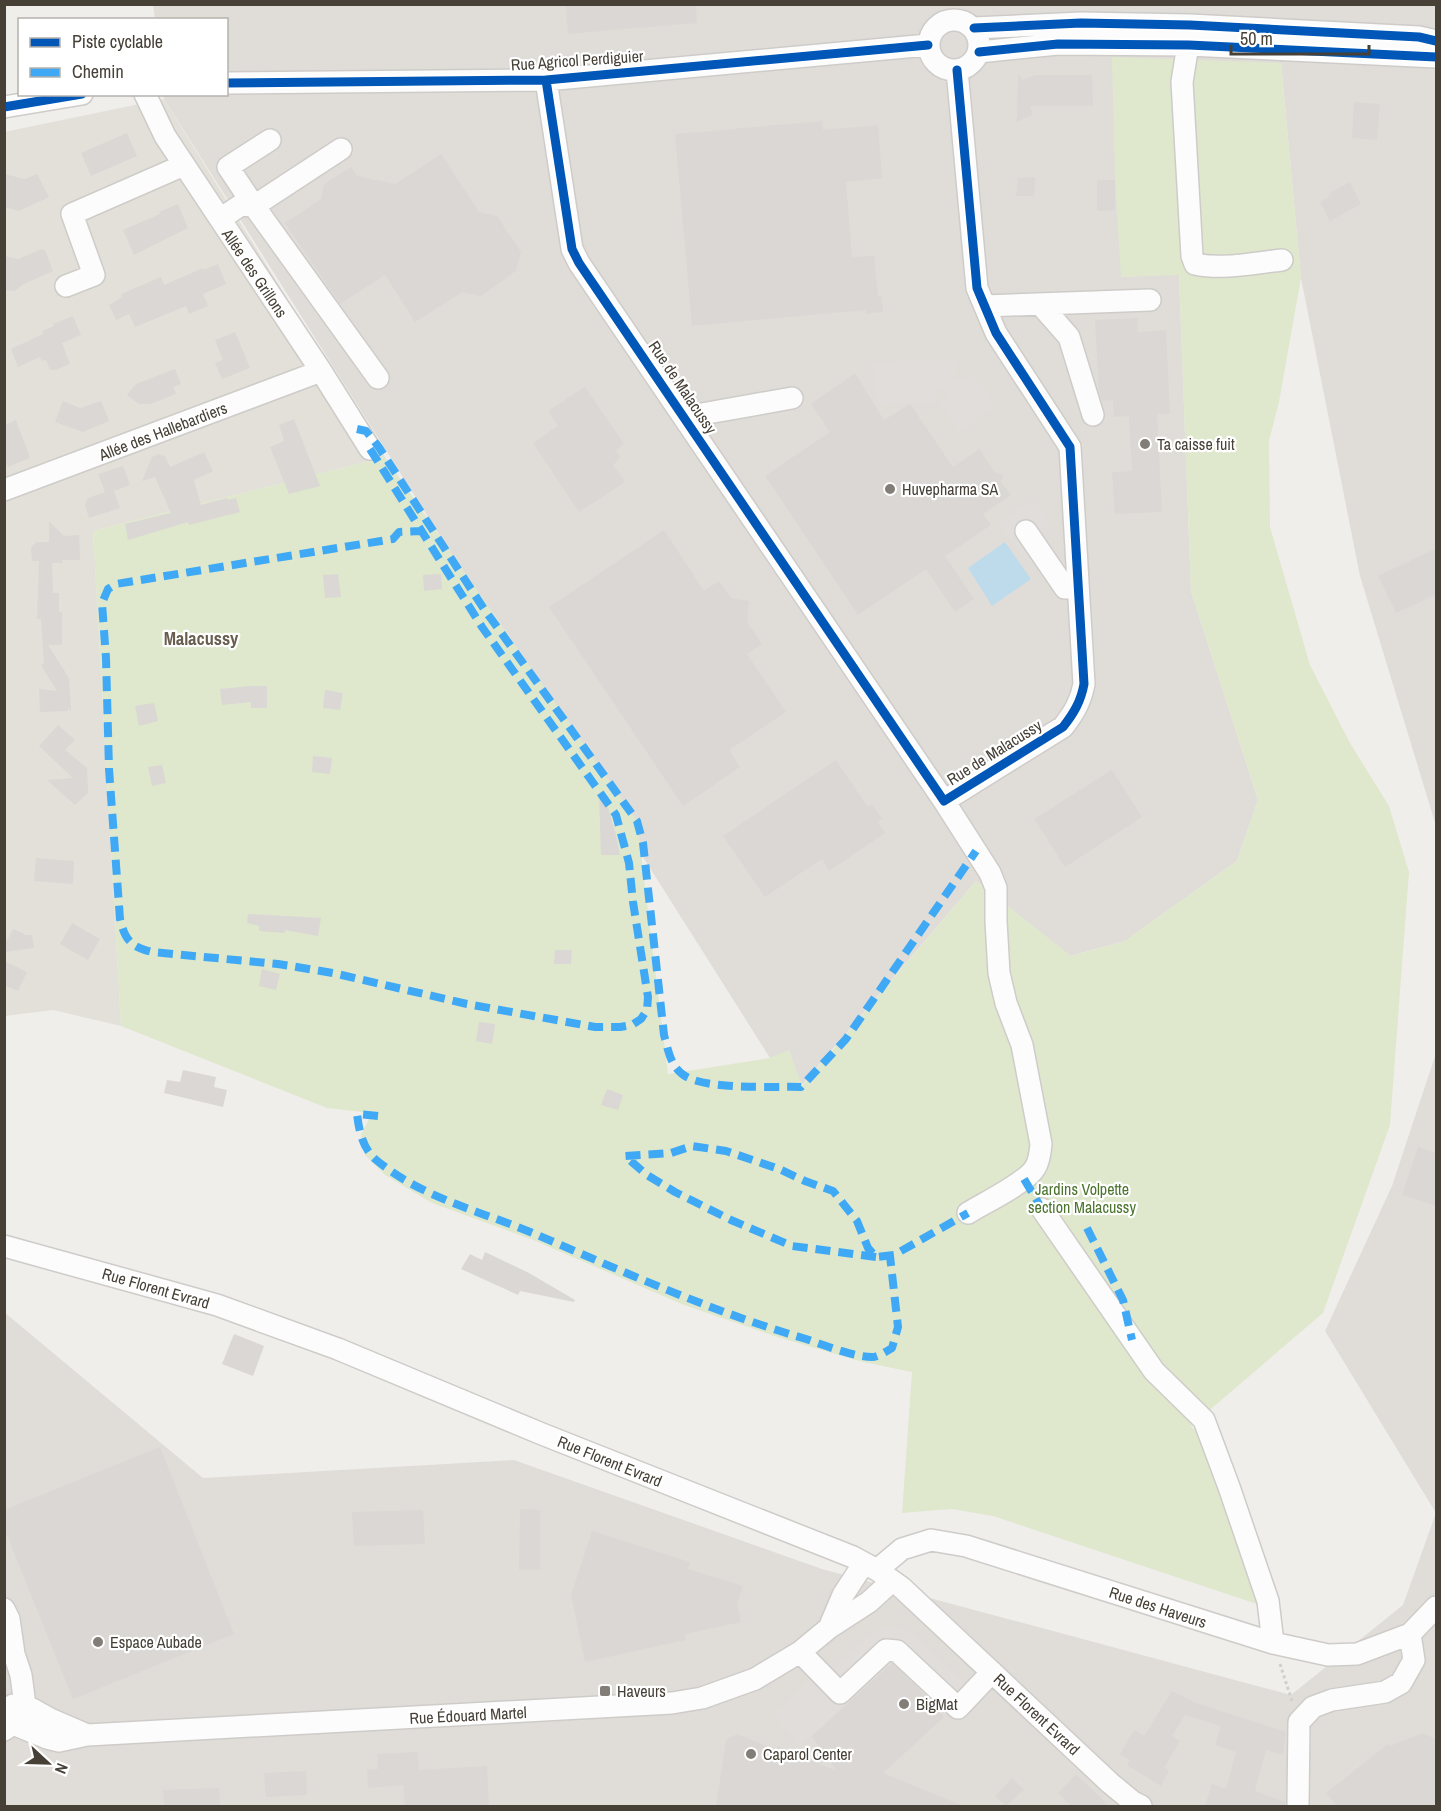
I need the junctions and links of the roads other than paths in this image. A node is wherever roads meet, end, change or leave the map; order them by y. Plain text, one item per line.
1 (974, 28) junction
2 (1189, 35) junction
3 (1437, 41) edge
4 (928, 45) junction
5 (979, 52) junction
6 (1437, 57) edge
7 (957, 70) junction
8 (546, 80) junction
9 (228, 83) edge
10 (69, 96) edge
11 (146, 96) edge
12 (4, 106) edge
13 (270, 140) dead end
14 (341, 149) dead end
15 (184, 165) junction
16 (254, 206) junction
17 (220, 219) junction
18 (1282, 260) dead end
19 (66, 286) dead end
20 (1150, 300) dead end
21 (1040, 304) junction
22 (985, 306) junction
23 (321, 371) junction
24 (378, 378) dead end
25 (792, 398) dead end
26 (1093, 415) dead end
27 (685, 417) junction
28 (370, 449) dead end
29 (4, 490) edge
30 (1026, 531) dead end
31 (1078, 587) junction
32 (944, 801) junction
33 (1042, 1209) dead end
34 (968, 1213) dead end
35 (4, 1246) edge
36 (878, 1571) junction
37 (1437, 1607) edge
38 (4, 1609) edge
39 (830, 1628) junction
40 (1410, 1634) junction
41 (1273, 1643) junction
42 (800, 1652) junction
43 (14, 1654) junction
44 (992, 1672) junction
45 (4, 1675) edge
46 (10, 1716) edge
47 (1141, 1806) edge
48 (1298, 1806) edge

1 - 2 street
1 - 4 street
1 - 5 street
2 - 3 street
2 - 5 street
2 - 6 street
2 - 18 street
4 - 7 street
4 - 8 street, Rue Agricol Perdiguier
5 - 7 street
7 - 22 street, Rue de Malacussy
8 - 9 street, Rue Agricol Perdiguier
8 - 27 street, Rue de Malacussy
10 - 12 street
11 - 15 street, Allée des Grillons
13 - 16 street
14 - 16 street
15 - 17 street, Allée des Grillons
15 - 19 street
16 - 17 street
16 - 24 street
17 - 23 street, Allée des Grillons
20 - 21 street
21 - 22 street
21 - 26 street
22 - 31 street, Rue de Malacussy
23 - 28 street, Allée des Grillons
23 - 29 street, Allée des Hallebardiers
25 - 27 street
27 - 32 street, Rue de Malacussy
30 - 31 street
31 - 32 street, Rue de Malacussy
32 - 34 street
33 - 41 street
35 - 36 street, Rue Florent Evrard
36 - 39 street, Rue Édouard Martel
36 - 39 street, Rue Édouard Martel
36 - 41 street, Rue des Haveurs
36 - 44 street, Rue Florent Evrard
37 - 40 street, Rue des Haveurs
38 - 43 street
39 - 42 street, Rue Édouard Martel
40 - 41 street, Rue des Haveurs
40 - 48 street
42 - 44 street
42 - 46 street, Rue Édouard Martel
43 - 45 street
43 - 46 street
44 - 47 street, Rue Florent Evrard

